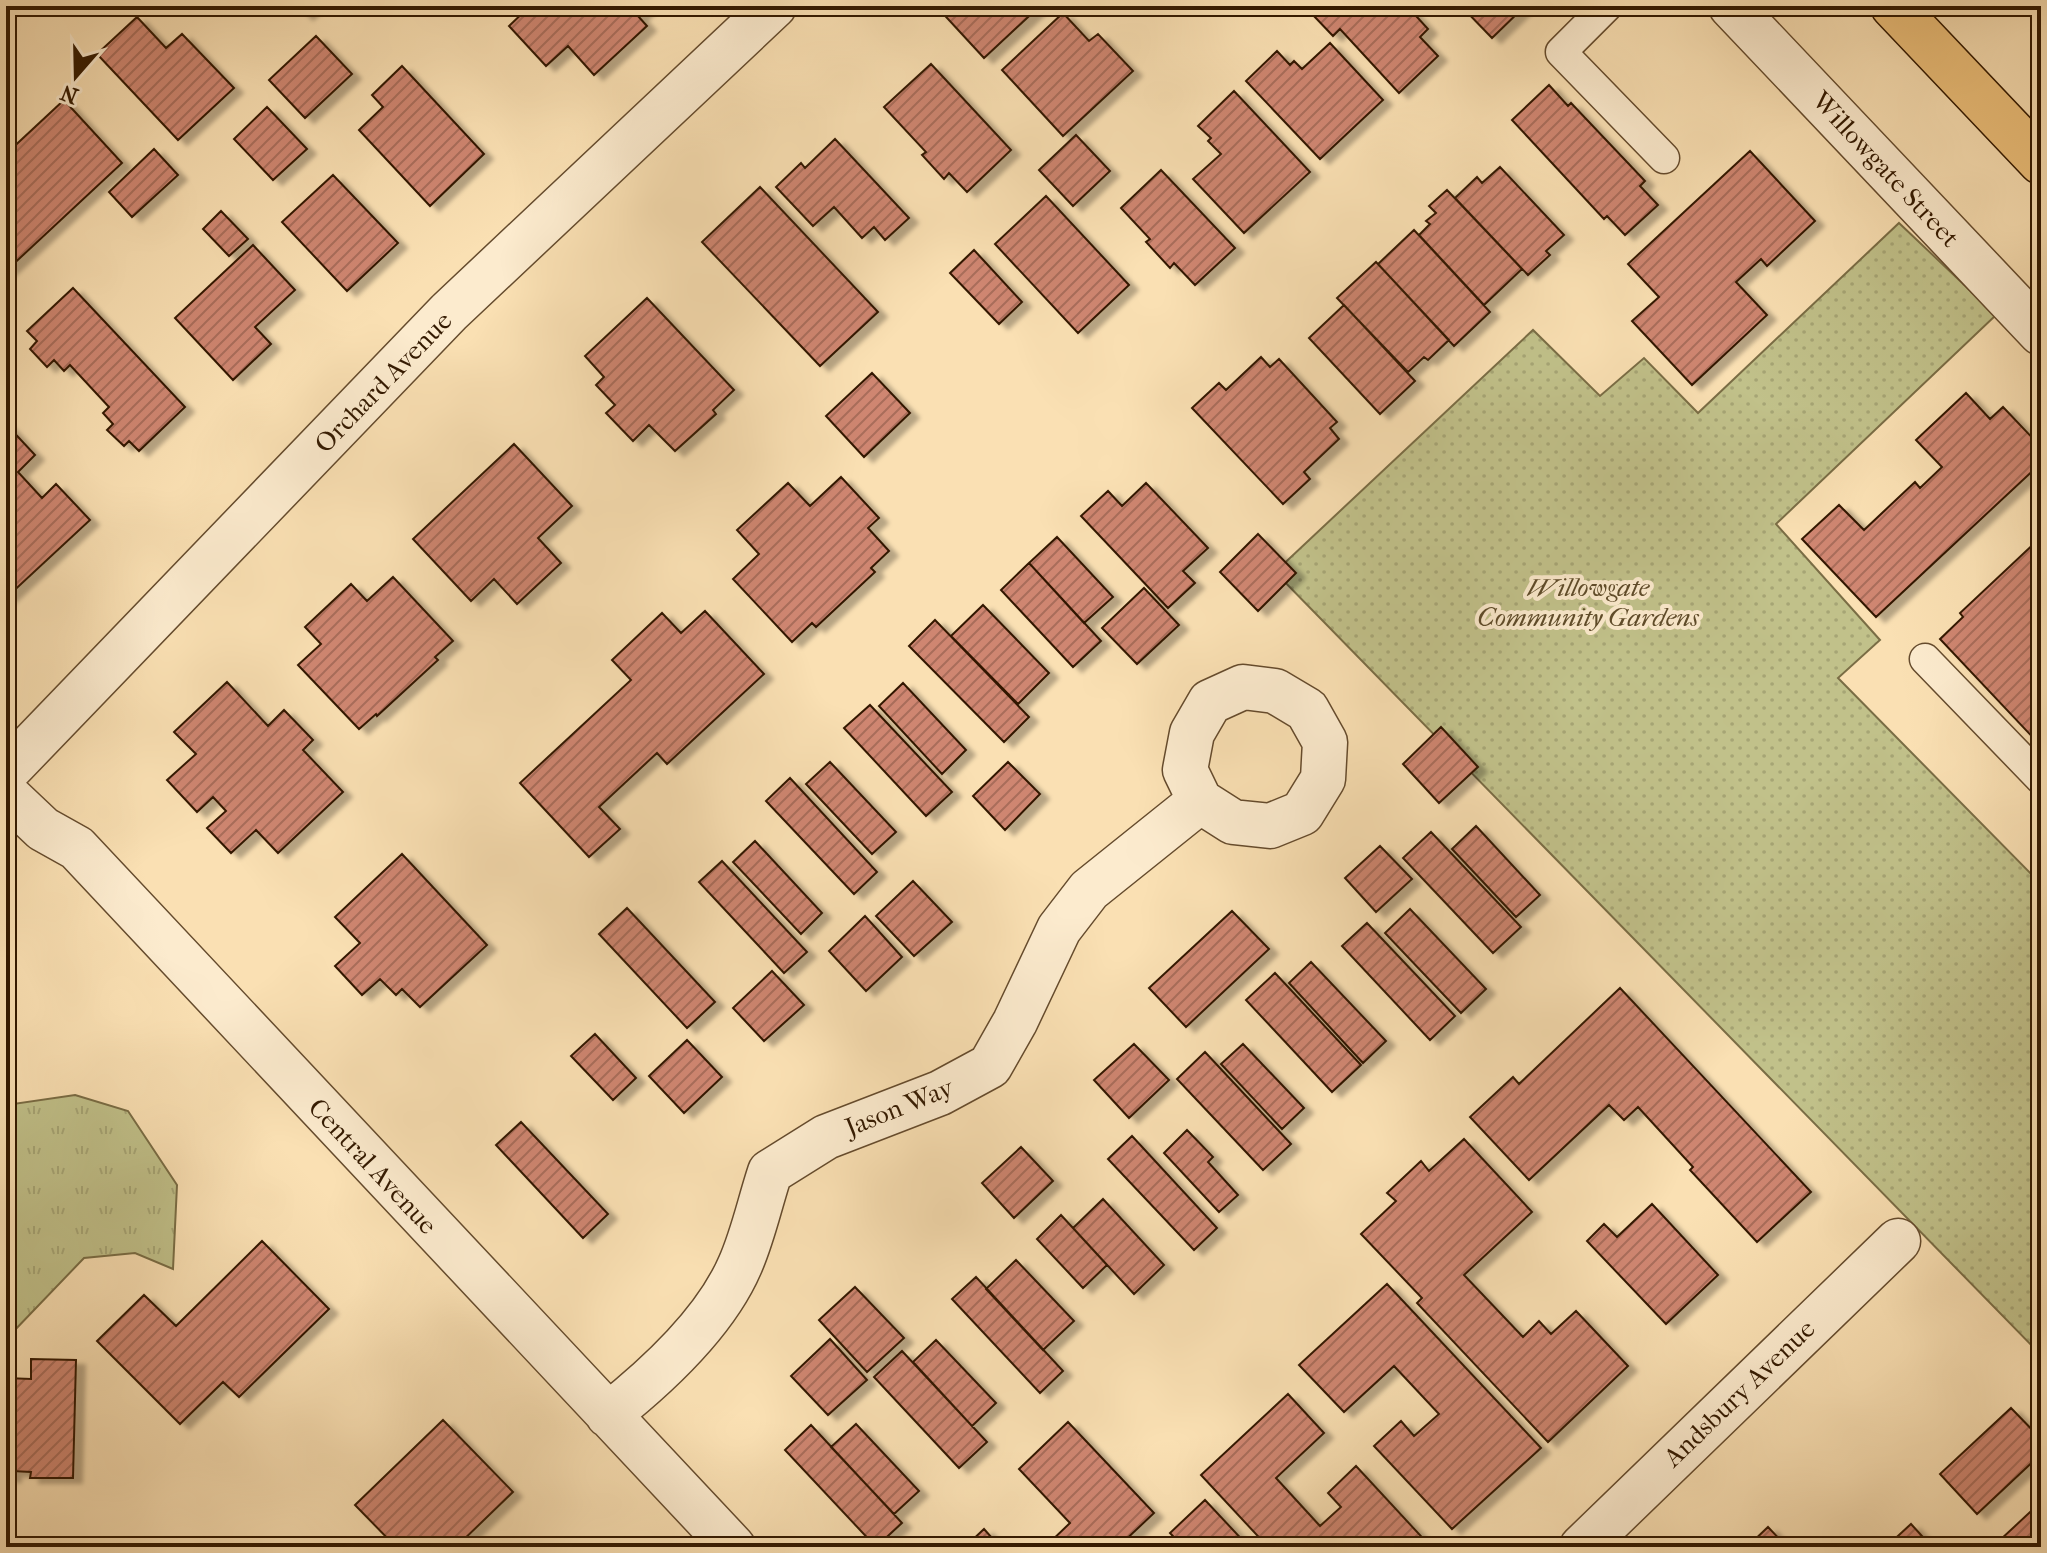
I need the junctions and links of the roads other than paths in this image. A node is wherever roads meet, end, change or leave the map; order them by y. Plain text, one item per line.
1 (774, 6) edge
2 (1607, 6) edge
3 (1731, 6) edge
4 (1893, 6) edge
5 (1664, 158) dead end
6 (2041, 162) edge
7 (2041, 333) edge
8 (1925, 659) dead end
9 (6, 772) edge
10 (2041, 779) edge
11 (6, 794) edge
12 (1200, 801) dead end
13 (1898, 1241) dead end
14 (608, 1415) junction
15 (733, 1547) edge
16 (1582, 1547) edge

1 - 9 street, Orchard Avenue
2 - 5 lane
3 - 7 street, Willowgate Street
4 - 6 highway
8 - 10 lane
11 - 14 street, Central Avenue
12 - 14 street, Jason Way
13 - 16 street, Andsbury Avenue
14 - 15 street, Central Avenue

